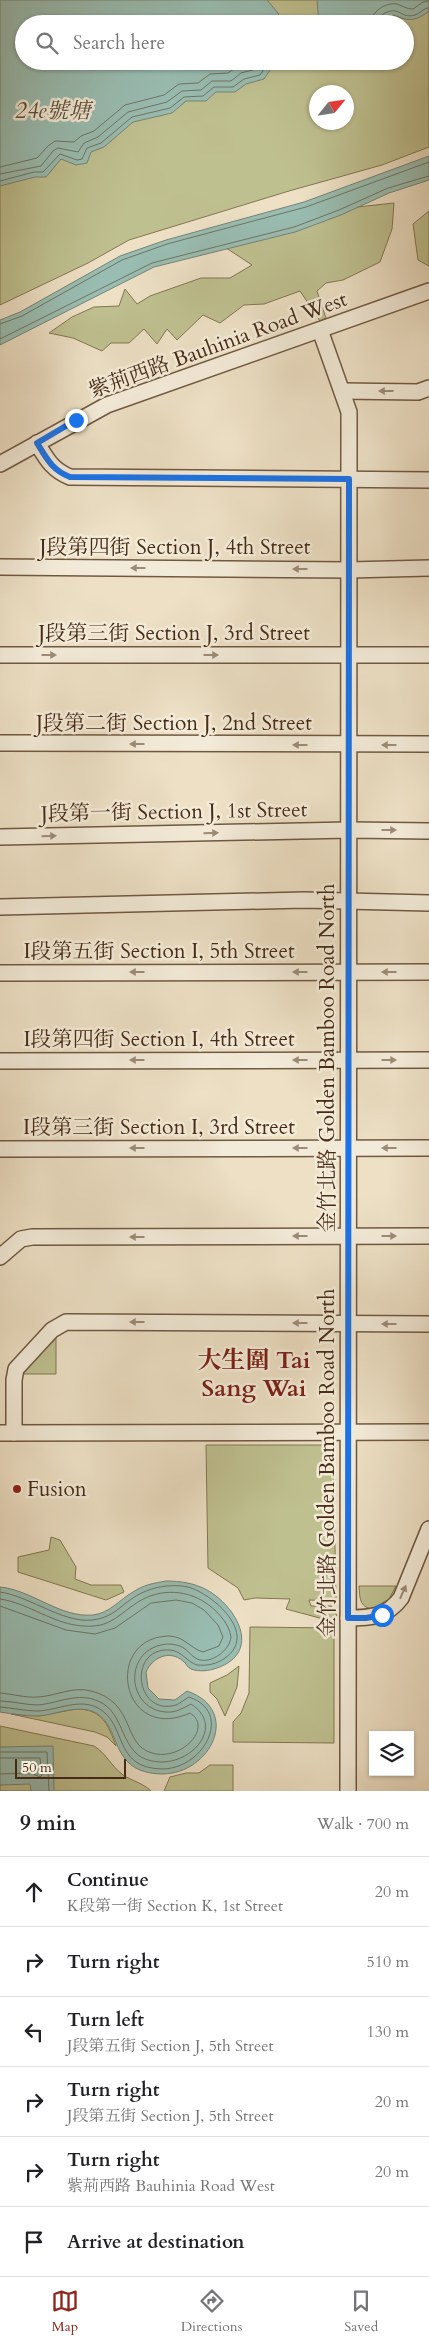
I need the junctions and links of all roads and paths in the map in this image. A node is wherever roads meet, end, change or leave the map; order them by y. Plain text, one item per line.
1 (429, 291) edge
2 (320, 330) junction
3 (429, 388) edge
4 (342, 391) junction
5 (37, 443) junction
6 (0, 464) edge
7 (349, 479) junction
8 (429, 480) edge
9 (0, 567) edge
10 (429, 568) edge
11 (349, 570) junction
12 (349, 654) junction
13 (0, 655) edge
14 (429, 655) edge
15 (0, 744) edge
16 (429, 744) edge
17 (349, 745) junction
18 (349, 830) junction
19 (429, 831) edge
20 (0, 837) edge
21 (349, 902) junction
22 (429, 903) edge
23 (0, 907) edge
24 (349, 972) junction
25 (429, 972) edge
26 (0, 973) edge
27 (349, 1059) junction
28 (429, 1060) edge
29 (0, 1061) edge
30 (348, 1147) junction
31 (429, 1148) edge
32 (0, 1149) edge
33 (348, 1236) junction
34 (429, 1236) edge
35 (0, 1257) edge
36 (348, 1323) junction
37 (429, 1324) edge
38 (429, 1432) edge
39 (7, 1433) edge
40 (348, 1433) junction
41 (429, 1529) edge
42 (348, 1618) junction
43 (348, 1791) edge

1 - 2 street, 紫荊西路 Bauhinia Road West
2 - 4 street, 金竹北路 Golden Bamboo Road North
2 - 5 street, 紫荊西路 Bauhinia Road West
3 -> 4 street
4 - 7 street, 金竹北路 Golden Bamboo Road North
5 - 6 street, 紫荊西路 Bauhinia Road West
5 - 7 street
7 - 8 street
7 - 11 street, 金竹北路 Golden Bamboo Road North
11 -> 9 street, J段第四街 Section J, 4th Street
10 - 11 street, J段第四街 Section J, 4th Street
11 - 12 street, 金竹北路 Golden Bamboo Road North
13 -> 12 street, J段第三街 Section J, 3rd Street
12 - 14 street, J段第三街 Section J, 3rd Street
12 - 17 street, 金竹北路 Golden Bamboo Road North
17 -> 15 street, J段第二街 Section J, 2nd Street
16 -> 17 street, J段第二街 Section J, 2nd Street
17 - 18 street, 金竹北路 Golden Bamboo Road North
18 -> 19 street, J段第一街 Section J, 1st Street
20 -> 18 street, J段第一街 Section J, 1st Street
18 - 21 street, 金竹北路 Golden Bamboo Road North
21 - 22 street
21 - 23 street
21 - 24 street, 金竹北路 Golden Bamboo Road North
25 -> 24 street, I段第五街 Section I, 5th Street
24 -> 26 street, I段第五街 Section I, 5th Street
24 - 27 street, 金竹北路 Golden Bamboo Road North
27 -> 28 street, I段第四街 Section I, 4th Street
27 -> 29 street, I段第四街 Section I, 4th Street
27 - 30 street, 金竹北路 Golden Bamboo Road North
31 -> 30 street, I段第三街 Section I, 3rd Street
30 -> 32 street, I段第三街 Section I, 3rd Street
30 - 33 street, 金竹北路 Golden Bamboo Road North
33 -> 34 street
33 -> 35 street
33 - 36 street, 金竹北路 Golden Bamboo Road North
37 -> 36 street
36 -> 39 street
36 - 40 street, 金竹北路 Golden Bamboo Road North
38 - 40 street
39 - 40 street
40 - 42 street, 金竹北路 Golden Bamboo Road North
42 -> 41 street
42 - 43 street, 金竹北路 Golden Bamboo Road North

